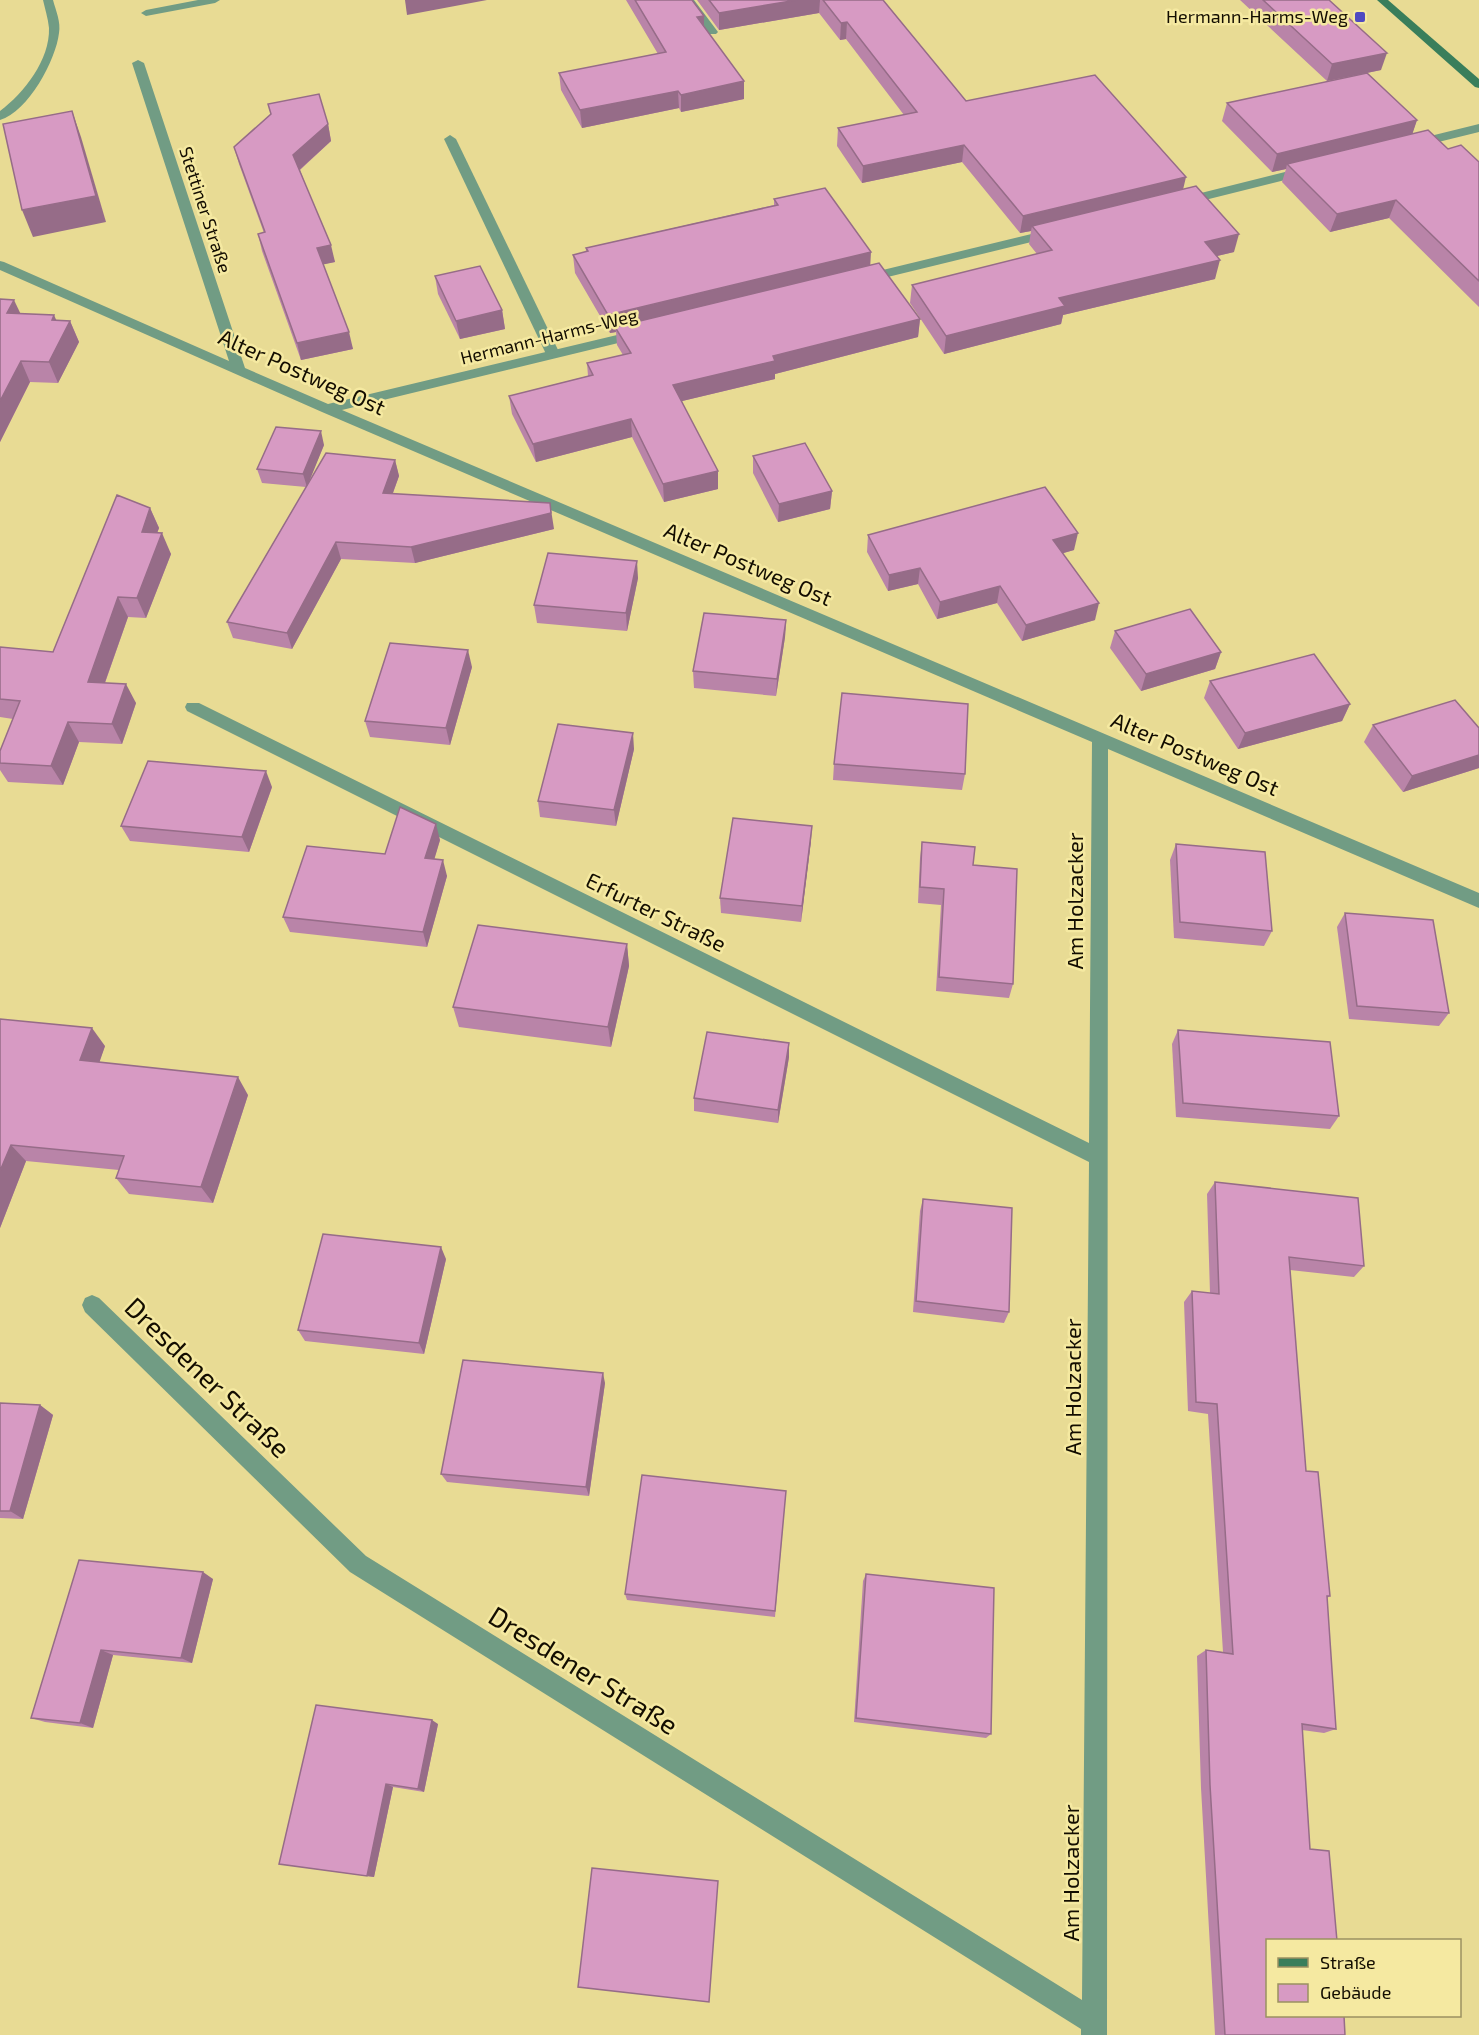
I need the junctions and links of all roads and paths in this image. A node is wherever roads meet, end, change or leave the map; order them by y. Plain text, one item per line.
1 (48, 0) edge
2 (215, 0) edge
3 (688, 0) edge
4 (1382, 0) edge
5 (146, 13) dead end
6 (712, 32) edge
7 (138, 63) dead end
8 (1479, 85) edge
9 (0, 117) edge
10 (1479, 128) edge
11 (450, 139) dead end
12 (1399, 148) edge
13 (1319, 168) edge
14 (1171, 204) edge
15 (1067, 229) edge
16 (0, 265) edge
17 (847, 283) edge
18 (651, 331) edge
19 (553, 354) junction
20 (238, 368) junction
21 (327, 409) junction
22 (193, 707) dead end
23 (1100, 738) junction
24 (1479, 901) edge
25 (1098, 1157) junction
26 (92, 1305) dead end
27 (1094, 2029) edge

1 - 9 street
2 - 5 street
3 - 6 street
4 - 8 main road
7 - 20 street, Stettiner Straße
10 - 12 street
11 - 19 street
13 - 14 street
15 - 17 street
16 - 20 street, Alter Postweg Ost
18 - 19 street, Hermann-Harms-Weg
19 - 21 street, Hermann-Harms-Weg
20 - 21 street, Alter Postweg Ost
21 - 23 street, Alter Postweg Ost
22 - 25 street, Erfurter Straße
23 - 24 street, Alter Postweg Ost
23 - 25 street, Am Holzacker
25 - 27 street, Am Holzacker
26 - 27 street, Dresdener Straße

